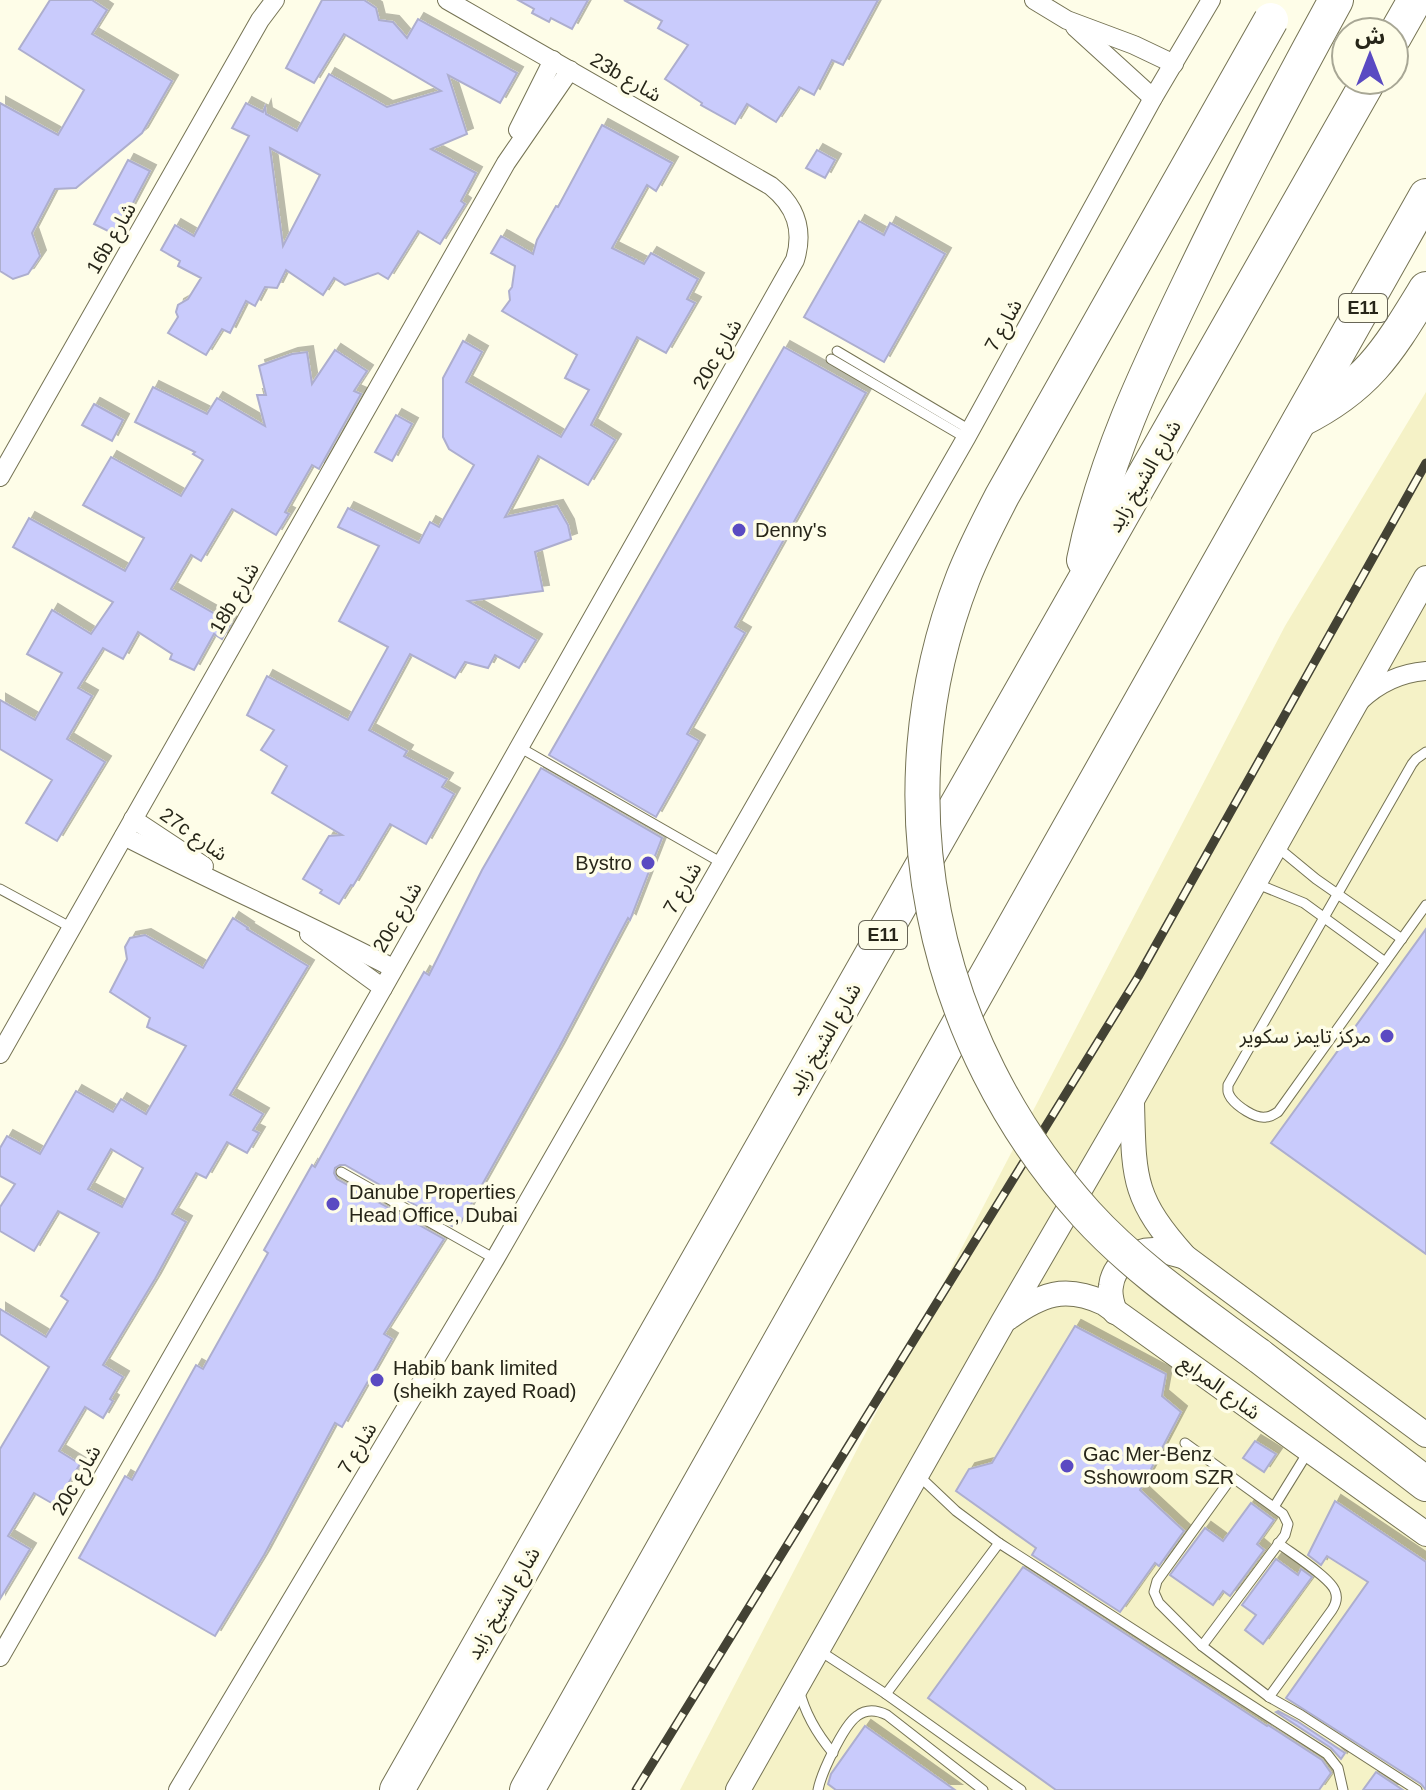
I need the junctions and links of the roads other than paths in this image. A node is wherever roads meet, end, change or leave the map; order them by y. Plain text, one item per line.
1 (266, 0) edge
2 (275, 0) edge
3 (447, 0) edge
4 (1034, 0) edge
5 (1211, 0) edge
6 (1336, 0) edge
7 (1277, 10) edge
8 (260, 20) junction
9 (1067, 20) junction
10 (1174, 64) junction
11 (562, 65) junction
12 (1360, 96) edge
13 (1153, 98) junction
14 (781, 194) joint
15 (1426, 196) edge
16 (1426, 289) edge
17 (834, 355) dead end
18 (1300, 420) junction
19 (968, 434) junction
20 (0, 477) edge
21 (1426, 578) edge
22 (1076, 596) junction
23 (1426, 671) edge
24 (1351, 712) junction
25 (519, 747) junction
26 (1426, 752) edge
27 (133, 819) junction
28 (124, 836) junction
29 (1275, 846) junction
30 (722, 863) junction
31 (1255, 883) junction
32 (228, 886) junction
33 (0, 889) edge
34 (1337, 894) junction
35 (1426, 905) edge
36 (288, 917) junction
37 (1324, 917) junction
38 (72, 928) junction
39 (1402, 939) junction
40 (1385, 962) junction
41 (393, 968) junction
42 (383, 988) junction
43 (0, 1054) edge
44 (1132, 1100) junction
45 (341, 1172) dead end
46 (1185, 1257) junction
47 (495, 1259) junction
48 (1115, 1312) junction
49 (1003, 1322) junction
50 (1426, 1435) edge
51 (1185, 1443) dead end
52 (1309, 1450) junction
53 (916, 1474) junction
54 (1232, 1477) junction
55 (1426, 1484) edge
56 (1274, 1507) junction
57 (1426, 1534) edge
58 (999, 1543) junction
59 (1278, 1543) junction
60 (1202, 1646) junction
61 (817, 1649) junction
62 (0, 1657) edge
63 (798, 1683) junction
64 (886, 1694) junction
65 (1269, 1697) junction
66 (833, 1753) junction
67 (178, 1790) edge
68 (397, 1790) edge
69 (527, 1790) edge
70 (738, 1790) edge
71 (818, 1790) edge
72 (983, 1790) edge
73 (1021, 1790) edge
74 (1343, 1790) edge
75 (1417, 1790) edge

1 - 8 street, 16b شارع
2 - 8 street, 16b شارع
3 - 11 street, 23b شارع
4 - 9 street
5 - 10 street, شارع 7
6 - 22 highway
7 - 55 highway, bridge
8 - 20 street, 16b شارع
9 - 10 street
9 - 13 street
10 - 13 street, شارع 7
11 - 14 street, 23b شارع
11 - 27 street, 18b شارع
12 - 22 highway, شارع الشيخ زايد / E11
13 - 19 street, شارع 7
14 - 25 street, 20c شارع
15 - 18 highway, E11
16 - 18 highway
17 - 19 lane
18 - 69 highway, E11
19 - 30 street, شارع 7
21 - 24 street
22 - 68 highway, شارع الشيخ زايد / E11
23 - 24 street
24 - 29 street
25 - 30 lane
25 - 41 street, 20c شارع
26 - 34 lane
27 - 28 street, 18b شارع
27 - 32 street, 27c شارع
28 - 32 street, 27c شارع
28 - 38 street, 18b شارع
29 - 31 street
29 - 34 lane
30 - 47 street, شارع 7
31 - 37 lane
31 - 44 street
32 - 36 street, 27c شارع
33 - 38 lane
34 - 37 lane
34 - 39 lane
35 - 39 lane
36 - 41 street, 27c شارع
36 - 42 street, 27c شارع
37 - 40 lane
37 - 40 lane
38 - 43 street, 18b شارع
39 - 40 lane
41 - 42 street, 20c شارع
42 - 62 street, 20c شارع
44 - 46 street
44 - 49 street
45 - 47 lane
46 - 48 street
46 - 50 street
47 - 67 street, شارع 7
48 - 49 street, شارع المرابع
48 - 52 street, شارع المرابع
49 - 53 street
51 - 54 lane
52 - 56 lane
52 - 57 street, شارع المرابع
53 - 58 lane
53 - 61 street
54 - 56 lane
54 - 60 lane
56 - 59 lane
58 - 64 lane
58 - 74 lane
59 - 60 lane
59 - 65 lane
60 - 65 lane
61 - 63 street
61 - 64 lane
63 - 66 lane
63 - 70 street
64 - 73 lane
65 - 75 lane
66 - 71 lane
66 - 72 lane

